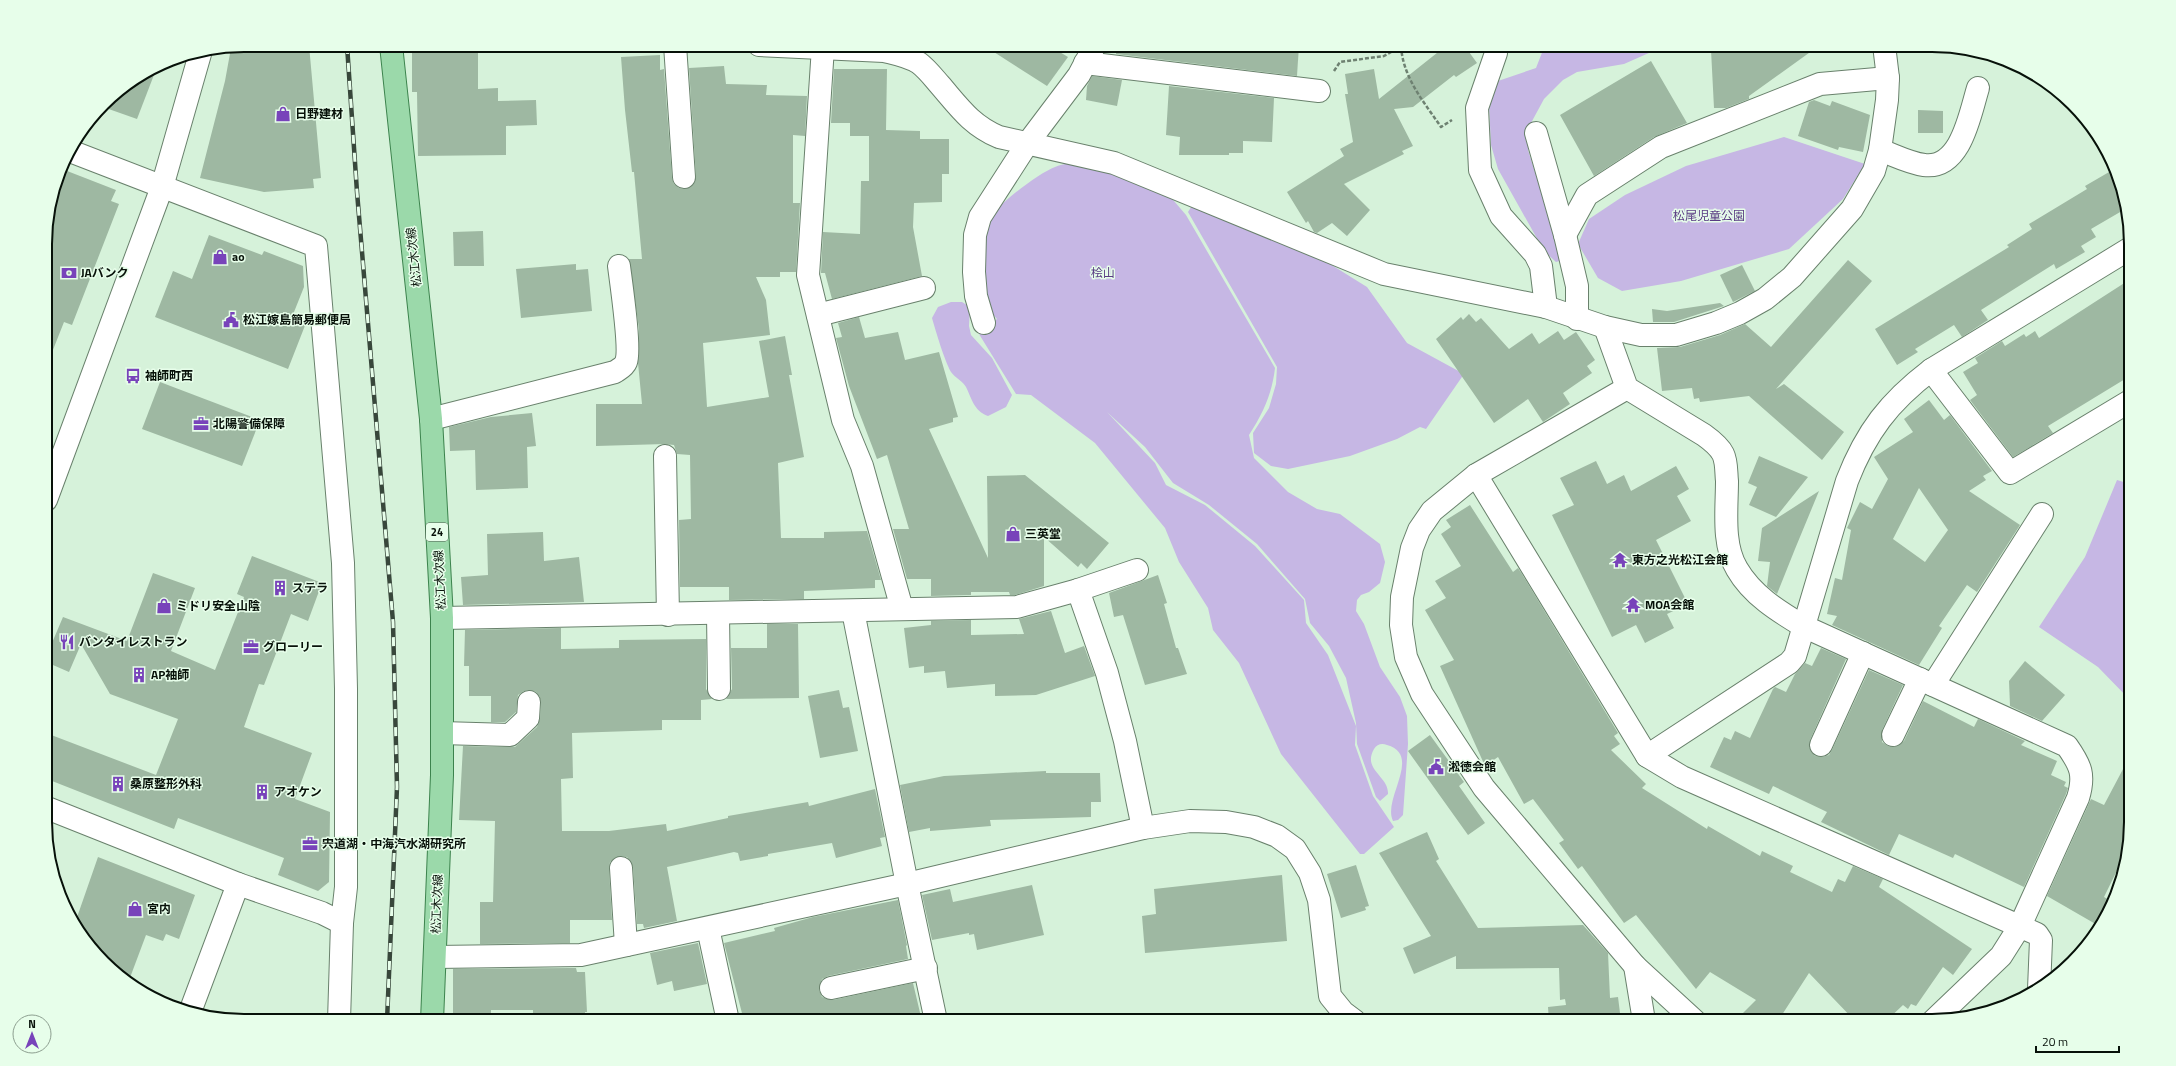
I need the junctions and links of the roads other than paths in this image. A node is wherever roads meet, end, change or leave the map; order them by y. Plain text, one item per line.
1 (392, 52) edge
2 (675, 52) edge
3 (832, 52) edge
4 (888, 52) edge
5 (1496, 52) edge
6 (1885, 52) edge
7 (1090, 54) edge
8 (199, 58) edge
9 (1888, 78) junction
10 (1978, 88) dead end
11 (1319, 91) road end
12 (1536, 133) dead end
13 (1027, 144) junction
14 (1880, 150) junction
15 (75, 153) edge
16 (684, 177) dead end
17 (162, 187) junction
18 (1565, 234) junction
19 (2124, 252) edge
20 (619, 266) dead end
21 (924, 288) dead end
22 (1546, 307) junction
23 (818, 316) junction
24 (1577, 319) junction
25 (984, 323) dead end
26 (1605, 328) junction
27 (1931, 370) junction
28 (1627, 388) junction
29 (2124, 405) edge
30 (431, 420) junction
31 (665, 456) dead end
32 (1476, 474) junction
33 (52, 484) edge
34 (2042, 514) dead end
35 (1137, 570) dead end
36 (1078, 590) junction
37 (902, 609) junction
38 (853, 611) junction
39 (718, 614) junction
40 (668, 615) junction
41 (442, 618) junction
42 (1803, 626) junction
43 (1863, 653) junction
44 (1927, 682) junction
45 (719, 689) dead end
46 (529, 702) dead end
47 (442, 733) junction
48 (1893, 735) dead end
49 (1821, 745) dead end
50 (1647, 756) junction
51 (52, 810) edge
52 (1144, 828) junction
53 (621, 868) dead end
54 (238, 884) junction
55 (907, 884) junction
56 (342, 923) junction
57 (2020, 926) junction
58 (708, 928) junction
59 (626, 945) junction
60 (434, 957) junction
61 (1635, 966) junction
62 (926, 968) junction
63 (2039, 981) edge
64 (831, 988) dead end
65 (1330, 996) junction
66 (192, 1006) edge
67 (339, 1014) edge
68 (432, 1014) edge
69 (726, 1014) edge
70 (935, 1014) edge
71 (1332, 1014) edge
72 (1346, 1014) edge
73 (1643, 1014) edge
74 (1687, 1014) edge
75 (1940, 1014) edge

1 - 30 main road, 松江木次線 / 24
2 - 16 street
3 - 23 street
4 - 13 street
5 - 22 street
6 - 9 street
7 - 11 street
7 - 13 street
8 - 17 street
9 - 14 street
9 - 18 street
10 - 14 street
12 - 18 street
13 - 22 street
13 - 25 street
14 - 26 street
15 - 17 street
17 - 33 street
17 - 56 street
18 - 24 street
19 - 27 street
20 - 30 street
21 - 23 street
22 - 24 street
23 - 37 street
24 - 26 street
26 - 28 street
27 - 29 street
27 - 42 street
28 - 32 street
28 - 42 street
30 - 41 main road, 松江木次線 / 24
31 - 40 street
32 - 50 street
32 - 61 street
34 - 44 street
35 - 36 street
36 - 37 street
36 - 52 street
37 - 38 street
38 - 39 street
38 - 55 street
39 - 40 street
39 - 45 street
40 - 41 street
41 - 47 main road, 松江木次線 / 24
42 - 43 street
42 - 50 street
43 - 44 street
43 - 49 street
44 - 48 street
44 - 57 street
46 - 47 street
47 - 60 main road, 松江木次線 / 24
50 - 57 street
51 - 54 street
52 - 55 street
52 - 65 street
53 - 59 street
54 - 56 street
54 - 66 street
55 - 58 street
55 - 62 street
56 - 67 street
57 - 63 street
57 - 75 street
58 - 59 street
58 - 69 street
59 - 60 street
60 - 68 main road, 松江木次線 / 24
61 - 73 street
61 - 74 street
62 - 64 street
62 - 70 street
65 - 71 street
65 - 72 street

